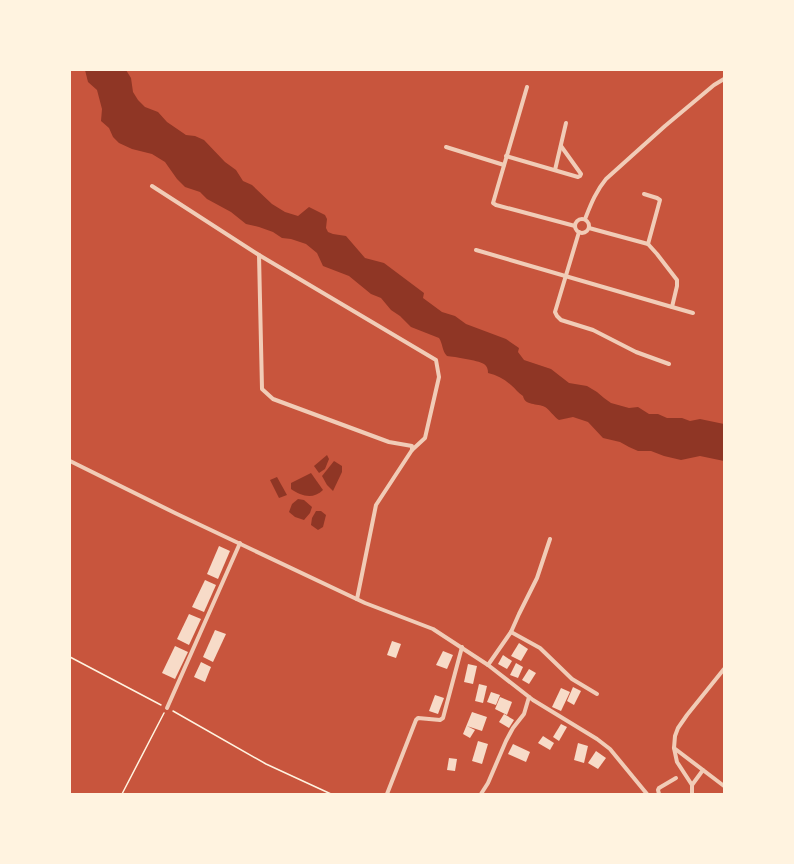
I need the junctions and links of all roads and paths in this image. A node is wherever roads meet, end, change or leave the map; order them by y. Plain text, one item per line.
1 (724, 79) edge
2 (528, 87) dead end
3 (566, 123) dead end
4 (561, 146) junction
5 (446, 147) dead end
6 (506, 156) junction
7 (504, 165) junction
8 (555, 170) junction
9 (152, 186) dead end
10 (644, 194) dead end
11 (585, 219) junction
12 (575, 226) junction
13 (589, 228) junction
14 (579, 232) junction
15 (648, 244) junction
16 (476, 250) dead end
17 (259, 255) junction
18 (566, 276) junction
19 (672, 307) junction
20 (693, 312) dead end
21 (669, 364) dead end
22 (412, 450) junction
23 (70, 461) edge
24 (550, 539) dead end
25 (240, 543) junction
26 (356, 599) junction
27 (511, 632) junction
28 (462, 647) junction
29 (70, 656) edge
30 (488, 665) junction
31 (724, 669) edge
32 (597, 694) dead end
33 (529, 697) junction
34 (167, 708) junction
35 (674, 748) junction
36 (703, 770) junction
37 (676, 778) dead end
38 (692, 785) junction
39 (724, 786) edge
40 (122, 794) edge
41 (331, 794) edge
42 (387, 794) edge
43 (481, 794) edge
44 (647, 794) edge
45 (660, 794) edge
46 (692, 794) edge

1 - 11 street
2 - 6 street
3 - 4 street
4 - 8 street
4 - 8 street
5 - 7 street
6 - 7 street
6 - 8 street
7 - 12 street
9 - 17 street
10 - 15 street
11 - 12 street
11 - 13 street
12 - 14 street
13 - 14 street
13 - 15 street
14 - 18 street
15 - 19 street
16 - 18 street
17 - 22 street
17 - 22 street
18 - 19 street
18 - 21 street
19 - 20 street
22 - 26 street
23 - 25 street
24 - 27 street
25 - 26 street
25 - 34 street
26 - 28 street
27 - 30 street
27 - 32 street
28 - 30 street
28 - 42 street
29 - 34 path
30 - 33 street
31 - 35 street
33 - 43 street
33 - 44 street
34 - 40 path
34 - 41 path
35 - 36 street
35 - 38 street
36 - 38 street
36 - 39 street
37 - 45 street
38 - 46 street

